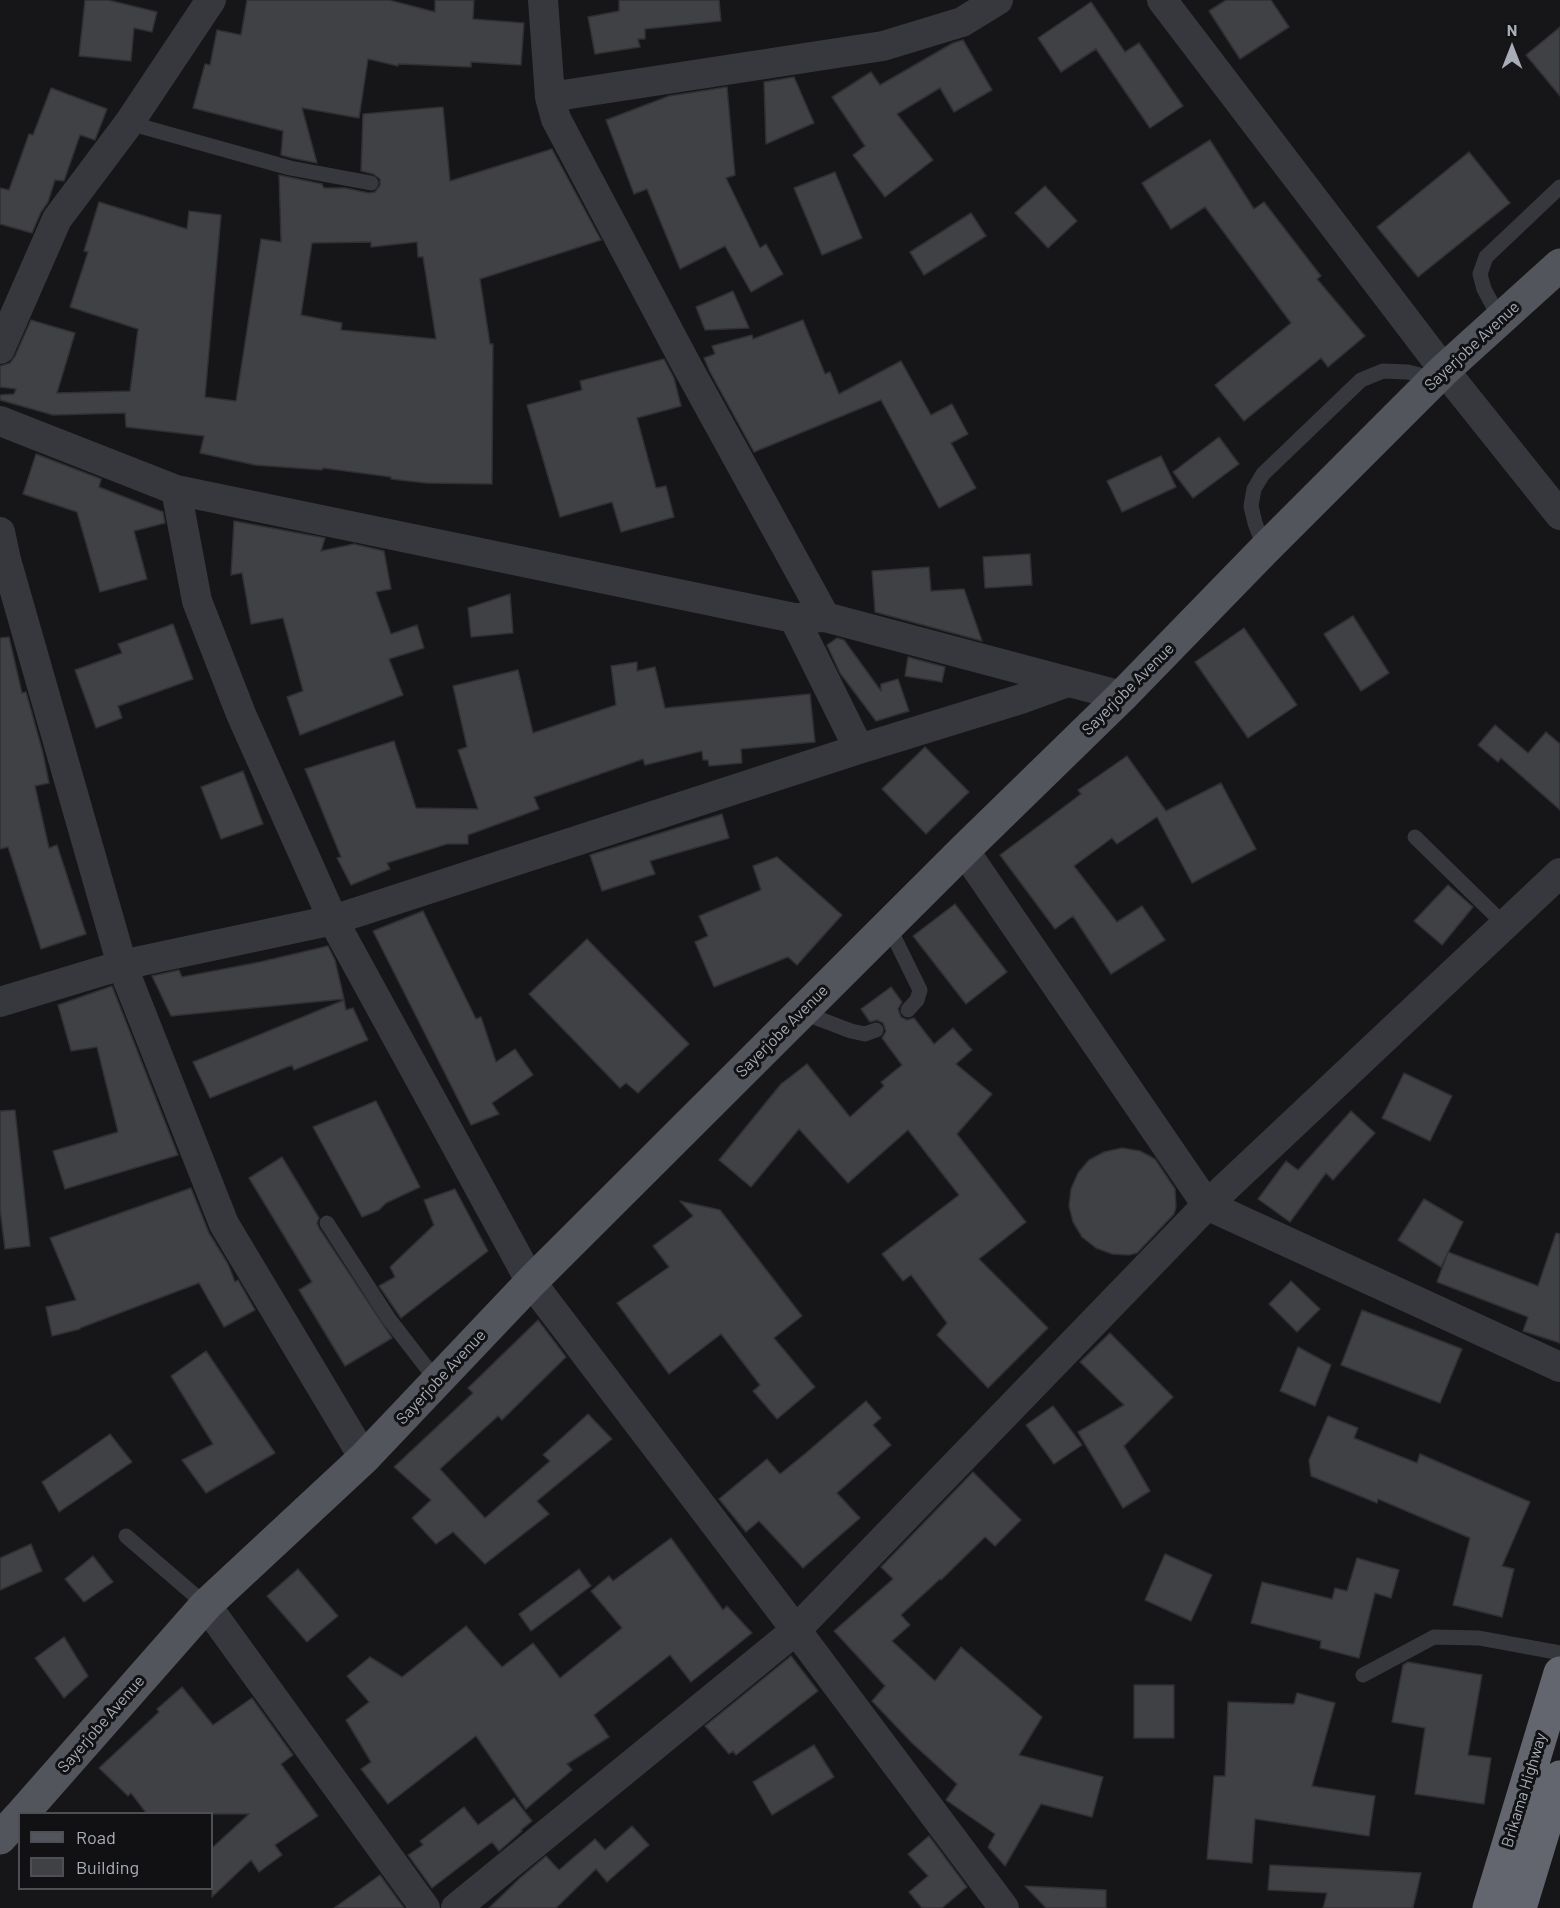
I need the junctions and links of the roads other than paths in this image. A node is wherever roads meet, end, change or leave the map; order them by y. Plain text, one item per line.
1 (211, 0) edge
2 (543, 0) edge
3 (998, 0) edge
4 (1162, 0) edge
5 (550, 97) junction
6 (129, 123) junction
7 (371, 183) dead end
8 (1560, 188) edge
9 (1560, 265) edge
10 (1500, 319) junction
11 (0, 349) edge
12 (1439, 375) junction
13 (0, 421) edge
14 (176, 490) junction
15 (1560, 515) edge
16 (0, 532) edge
17 (1265, 549) junction
18 (825, 617) junction
19 (794, 618) junction
20 (1068, 682) junction
21 (1122, 696) junction
22 (859, 749) junction
23 (1415, 837) dead end
24 (964, 850) junction
25 (1560, 873) edge
26 (333, 920) junction
27 (888, 925) junction
28 (1504, 925) junction
29 (122, 965) junction
30 (0, 1002) edge
31 (908, 1010) dead end
32 (801, 1012) junction
33 (876, 1030) dead end
34 (1207, 1205) junction
35 (327, 1223) dead end
36 (531, 1282) junction
37 (1560, 1367) edge
38 (437, 1381) junction
39 (363, 1458) junction
40 (126, 1536) dead end
41 (206, 1605) junction
42 (796, 1630) junction
43 (1560, 1653) edge
44 (1560, 1673) edge
45 (1363, 1675) dead end
46 (1560, 1777) edge
47 (24, 1812) edge
48 (18, 1818) edge
49 (0, 1838) edge
50 (425, 1908) edge
51 (456, 1908) edge
52 (1004, 1908) edge
53 (1489, 1908) edge
54 (1520, 1908) edge

1 - 6 street
2 - 5 street
3 - 5 street
4 - 12 street
5 - 18 street
6 - 7 lane
6 - 11 street
8 - 10 lane
9 - 10 main road, Sayerjobe Avenue
10 - 12 main road, Sayerjobe Avenue
12 - 15 street
12 - 17 main road, Sayerjobe Avenue
12 - 17 lane
13 - 14 street
14 - 19 street
14 - 26 street
16 - 29 street
17 - 21 main road, Sayerjobe Avenue
18 - 19 street
18 - 20 street
19 - 22 street
20 - 21 street
20 - 22 street
21 - 24 main road, Sayerjobe Avenue
22 - 26 street
23 - 28 lane
24 - 27 main road, Sayerjobe Avenue
24 - 34 street
25 - 28 street
26 - 29 street
26 - 36 street
27 - 31 lane
27 - 32 main road, Sayerjobe Avenue
28 - 34 street
29 - 30 street
29 - 39 street
32 - 33 lane
32 - 36 main road, Sayerjobe Avenue
34 - 37 street
34 - 42 street
35 - 38 lane
36 - 38 main road, Sayerjobe Avenue
36 - 42 street
38 - 39 main road, Sayerjobe Avenue
39 - 41 main road, Sayerjobe Avenue
40 - 41 lane
41 - 47 main road, Sayerjobe Avenue
41 - 50 street
42 - 51 street
42 - 52 street
43 - 45 lane
44 - 53 highway, Brikama Highway
46 - 54 highway, Brikama Highway
48 - 49 main road, Sayerjobe Avenue

